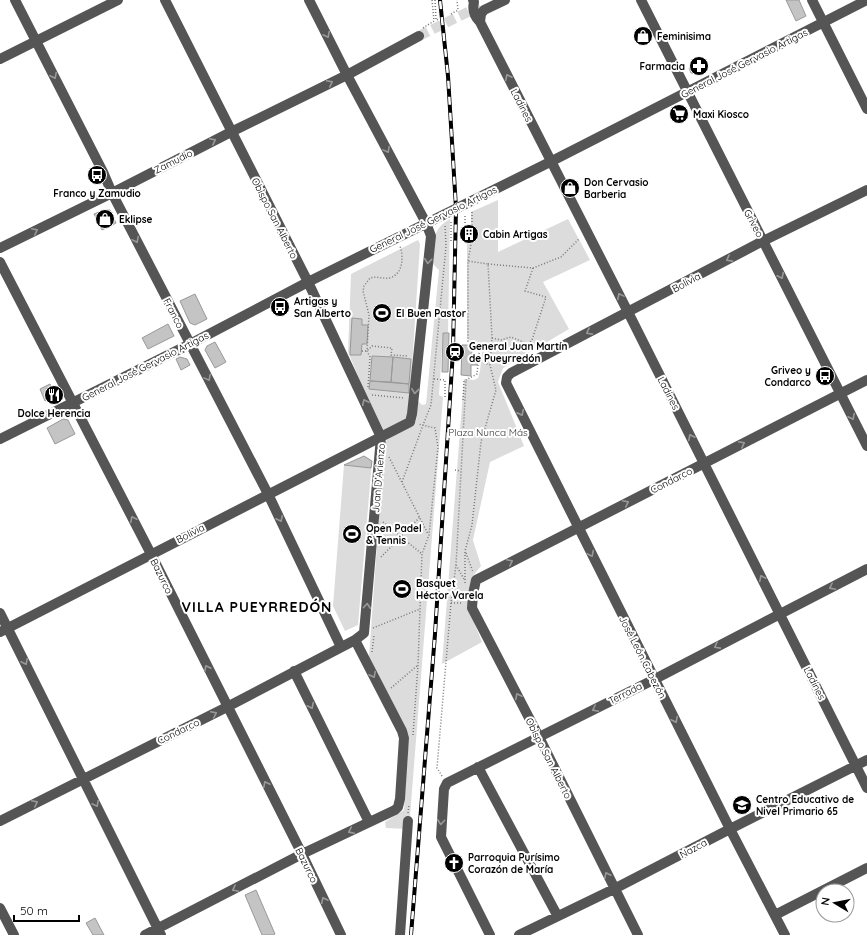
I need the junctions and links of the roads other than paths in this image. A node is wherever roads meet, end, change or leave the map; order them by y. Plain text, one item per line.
1 (15, 0) edge
2 (118, 0) edge
3 (165, 0) edge
4 (309, 0) edge
5 (491, 0) edge
6 (505, 0) edge
7 (641, 0) edge
8 (812, 0) edge
9 (867, 0) edge
10 (476, 2) edge
11 (480, 22) junction
12 (823, 22) junction
13 (419, 33) road end
14 (36, 42) junction
15 (0, 59) edge
16 (347, 75) junction
17 (687, 92) junction
18 (867, 109) edge
19 (231, 132) junction
20 (550, 162) junction
21 (867, 190) edge
22 (112, 193) junction
23 (426, 223) junction
24 (763, 241) junction
25 (0, 248) edge
26 (0, 262) edge
27 (308, 282) junction
28 (628, 312) junction
29 (190, 344) junction
30 (507, 377) joint
31 (867, 380) edge
32 (840, 394) junction
33 (73, 402) junction
34 (381, 437) junction
35 (0, 439) edge
36 (867, 446) edge
37 (704, 463) junction
38 (268, 494) junction
39 (578, 528) junction
40 (151, 554) junction
41 (867, 569) edge
42 (472, 608) joint
43 (0, 612) edge
44 (780, 613) junction
45 (4, 630) edge
46 (355, 640) junction
47 (341, 647) junction
48 (294, 671) junction
49 (655, 679) junction
50 (227, 707) junction
51 (539, 737) junction
52 (867, 760) edge
53 (856, 765) junction
54 (478, 767) junction
55 (83, 778) junction
56 (867, 788) edge
57 (0, 821) edge
58 (408, 821) dead end
59 (369, 822) junction
60 (730, 828) junction
61 (302, 854) junction
62 (867, 868) edge
63 (614, 889) junction
64 (0, 908) edge
65 (557, 915) junction
66 (775, 916) junction
67 (160, 932) edge
68 (14, 935) edge
69 (145, 935) edge
70 (341, 935) edge
71 (400, 935) edge
72 (490, 935) edge
73 (519, 935) edge
74 (638, 935) edge
75 (785, 935) edge

1 - 14 street, Franco
2 - 14 street
3 - 19 street, Obispo San Alberto
4 -> 16 street
5 - 10 street
6 - 11 street
7 - 17 street, Griveo
8 - 12 street
9 - 12 street, General José Gervasio Artigas
10 - 11 street, Ladines
20 -> 11 street, Ladines
12 - 17 street, General José Gervasio Artigas
12 - 18 street
13 - 16 street, Zamudio
14 - 15 street
14 -> 22 street, Franco
19 -> 16 street, Zamudio
16 -> 23 street
17 - 20 street, General José Gervasio Artigas
17 - 24 street, Griveo
22 -> 19 street, Zamudio
19 - 27 street, Obispo San Alberto
20 - 23 street, General José Gervasio Artigas
28 -> 20 street, Ladines
21 - 24 street, Bolivia
25 -> 22 street, Zamudio
22 -> 29 street, Franco
23 - 27 street, General José Gervasio Artigas
23 -> 34 street, Juan D’Arienzo
24 -> 28 street, Bolivia
24 -> 32 street, Griveo
26 - 33 street, Bazurco
27 - 29 street, General José Gervasio Artigas
34 -> 27 street, Obispo San Alberto
28 -> 30 street, Bolivia
37 -> 28 street, Ladines
29 - 33 street, General José Gervasio Artigas
29 -> 38 street, Franco
30 -> 39 street, José León Cabezón
31 - 32 street, Condarco
32 -> 36 street, Griveo
37 -> 32 street, Condarco
33 - 35 street, General José Gervasio Artigas
40 -> 33 street, Bazurco
34 - 38 street, Bolivia
46 -> 34 street, Juan D’Arienzo
39 -> 37 street, Condarco
44 -> 37 street, Ladines
38 - 40 street, Bolivia
38 -> 47 street, Franco
42 -> 39 street, Condarco
39 -> 49 street, José León Cabezón
40 - 45 street, Bolivia
50 -> 40 street, Bazurco
41 -> 44 street, Terrada
51 -> 42 street, Obispo San Alberto
43 - 45 street
44 -> 49 street, Terrada
44 - 53 street, Ladines
45 -> 55 street
46 - 47 street, Condarco
46 -> 59 street
47 - 48 street, Condarco
48 - 50 street, Condarco
48 -> 59 street
49 -> 51 street, Terrada
49 -> 60 street, José León Cabezón
55 -> 50 street, Condarco
61 -> 50 street, Bazurco
51 - 54 street, Terrada
63 -> 51 street, Obispo San Alberto
52 - 53 street, Nazca
53 - 56 street, Ladines
53 - 60 street, Nazca
54 - 65 street
54 -> 72 street, Terrada
57 -> 55 street, Condarco
55 -> 67 street
58 - 71 street
59 -> 61 street
60 - 63 street, Nazca
60 - 66 street, José León Cabezón
61 -> 67 street
70 -> 61 street, Bazurco
62 - 66 street
63 - 65 street, Nazca
63 - 74 street, Obispo San Alberto
64 - 68 street
65 - 73 street, Nazca
66 - 75 street, José León Cabezón
67 - 69 street

